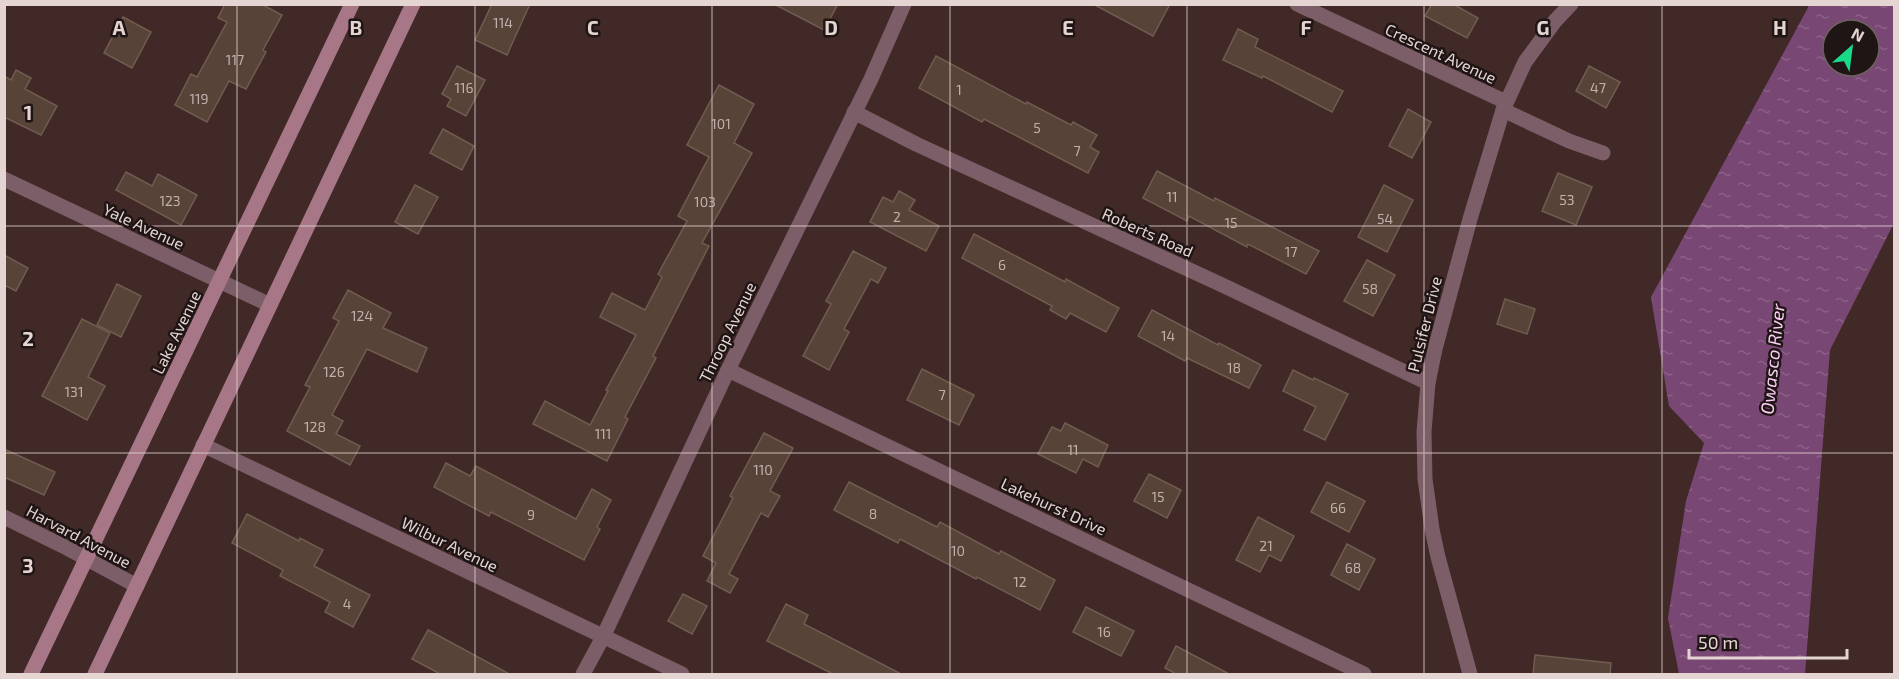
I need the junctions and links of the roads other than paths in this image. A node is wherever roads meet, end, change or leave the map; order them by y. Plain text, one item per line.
1 (352, 4) edge
2 (904, 4) edge
3 (1297, 4) edge
4 (1571, 4) edge
5 (409, 6) edge
6 (1504, 106) junction
7 (854, 112) junction
8 (1604, 153) dead end
9 (4, 179) edge
10 (220, 282) junction
11 (270, 305) junction
12 (728, 370) junction
13 (1428, 383) junction
14 (202, 445) junction
15 (4, 518) edge
16 (86, 560) junction
17 (137, 586) junction
18 (603, 637) junction
19 (31, 675) edge
20 (95, 675) edge
21 (583, 675) edge
22 (682, 675) edge
23 (1364, 675) edge
24 (1470, 675) edge

1 - 10 main road, Lake Avenue
2 - 7 street, Throop Avenue
3 - 6 street, Crescent Avenue
4 - 6 street, Pulsifer Drive
5 - 11 main road
6 - 8 street, Crescent Avenue
6 - 13 street, Pulsifer Drive
7 - 12 street, Throop Avenue
7 - 13 street, Roberts Road
9 - 10 street, Yale Avenue
10 - 11 street, Yale Avenue
10 - 16 main road, Lake Avenue
11 - 14 main road
12 - 18 street, Throop Avenue
12 - 23 street, Lakehurst Drive
13 - 24 street, Pulsifer Drive
14 - 17 main road
14 - 18 street, Wilbur Avenue
15 - 16 street, Harvard Avenue
16 - 17 street, Harvard Avenue
16 - 19 main road, Lake Avenue
17 - 20 main road
18 - 21 street, Throop Avenue
18 - 22 street, Wilbur Avenue

